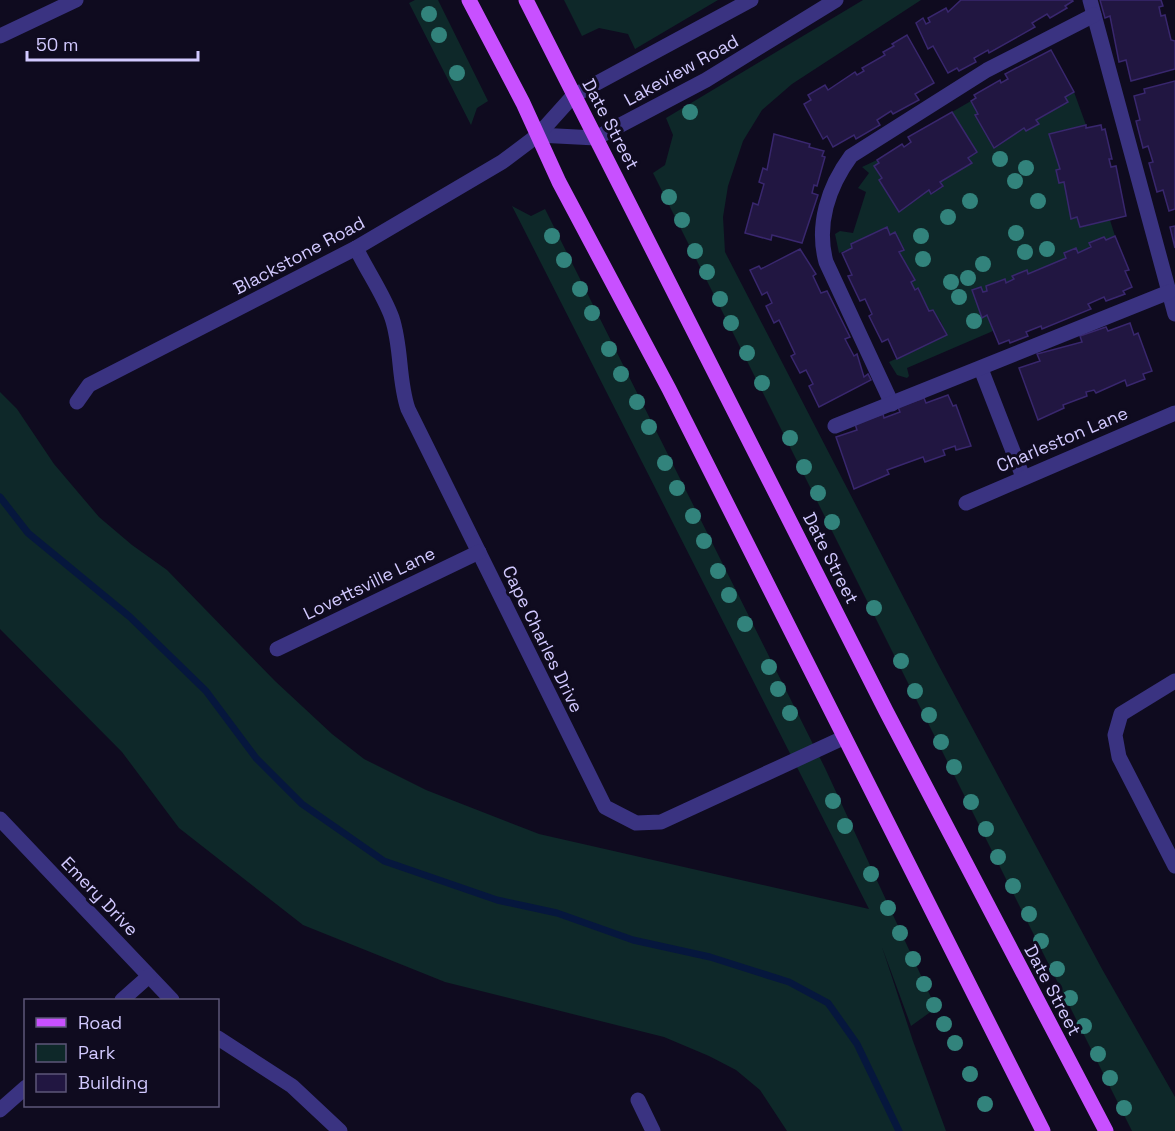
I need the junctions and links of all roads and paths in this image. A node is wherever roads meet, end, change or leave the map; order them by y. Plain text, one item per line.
1 (76, 0) edge
2 (469, 0) edge
3 (526, 0) edge
4 (751, 0) edge
5 (836, 0) edge
6 (1092, 7) edge
7 (0, 36) edge
8 (573, 96) junction
9 (537, 135) junction
10 (596, 138) junction
11 (356, 248) junction
12 (1168, 292) junction
13 (1175, 314) edge
14 (981, 369) junction
15 (77, 402) dead end
16 (892, 404) junction
17 (1175, 413) edge
18 (835, 426) dead end
19 (1023, 477) junction
20 (966, 503) dead end
21 (478, 552) junction
22 (277, 649) dead end
23 (1175, 681) edge
24 (843, 738) junction
25 (0, 819) edge
26 (1175, 866) edge
27 (149, 976) junction
28 (123, 999) edge
29 (171, 999) edge
30 (219, 1039) edge
31 (24, 1089) edge
32 (638, 1100) dead end
33 (0, 1110) edge
34 (340, 1131) edge
35 (653, 1131) edge
36 (1043, 1131) edge
37 (1106, 1131) edge

1 - 7 street
2 - 9 main road
3 - 8 main road, Date Street
4 - 8 street, Lakeview Road
5 - 10 street, Lakeview Road
6 - 12 street
6 - 16 street
8 - 9 street, Lakeview Road
8 - 10 main road, Date Street
9 - 10 street
9 - 11 street, Blackstone Road
9 - 24 main road
10 - 37 main road, Date Street
11 - 15 street, Blackstone Road
11 - 21 street, Cape Charles Drive
12 - 13 street
12 - 14 street
14 - 16 street
14 - 19 street
16 - 18 street
17 - 19 street, Charleston Lane
19 - 20 street, Charleston Lane
21 - 22 street, Lovettsville Lane
21 - 24 street, Cape Charles Drive
23 - 26 street
24 - 36 main road
25 - 27 street, Emery Drive
27 - 28 street
27 - 29 street, Emery Drive
30 - 34 street
31 - 33 street
32 - 35 street

